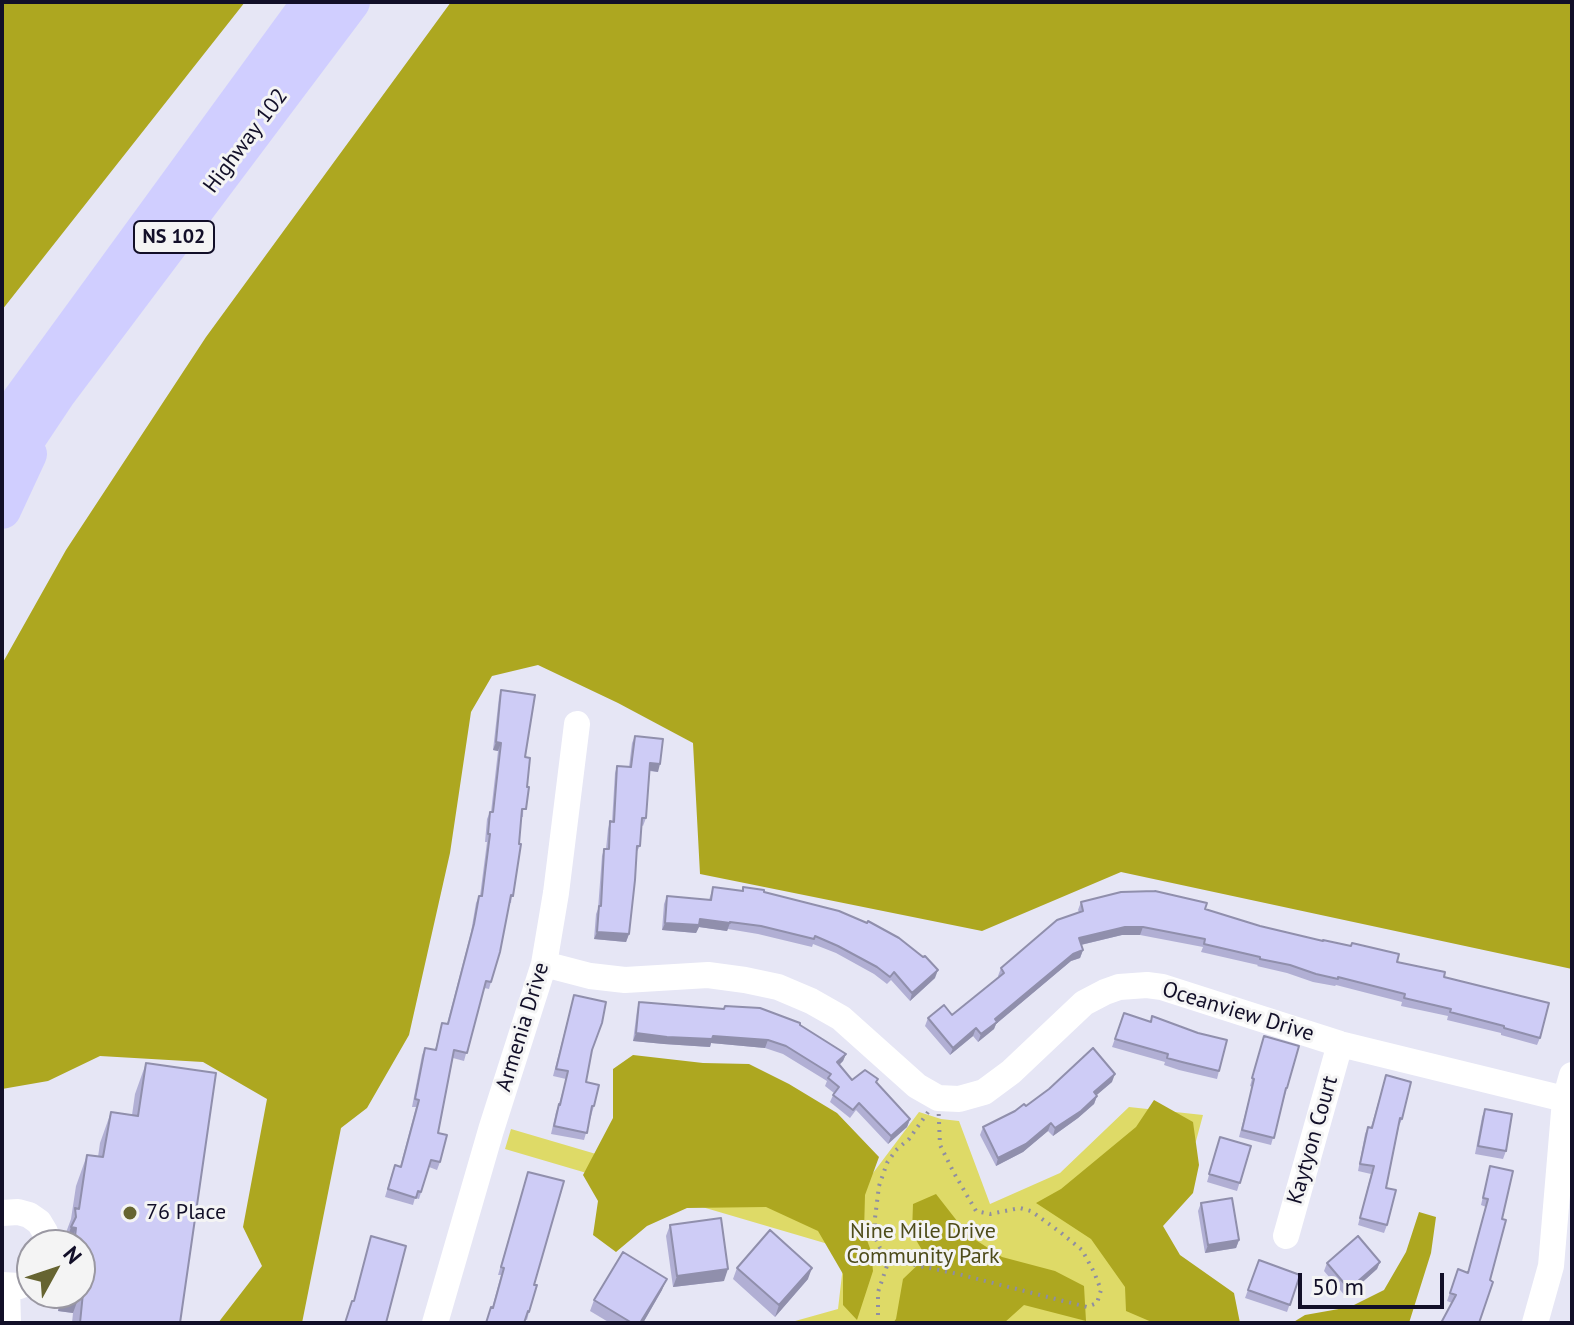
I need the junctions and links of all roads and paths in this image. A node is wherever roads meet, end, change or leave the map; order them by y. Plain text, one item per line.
1 (311, 2) edge
2 (351, 2) edge
3 (58, 392) junction
4 (2, 426) edge
5 (2, 476) edge
6 (2, 510) edge
7 (577, 724) dead end
8 (544, 964) junction
9 (1340, 1044) junction
10 (1570, 1092) edge
11 (938, 1098) junction
12 (2, 1213) edge
13 (43, 1229) edge
14 (1286, 1236) dead end
15 (890, 1257) junction
16 (14, 1284) edge
17 (8, 1323) edge
18 (435, 1323) edge
19 (878, 1323) edge
20 (1535, 1323) edge

1 - 4 highway, Highway 102 / NS 102
2 - 3 highway, Highway 102 / NS 102
3 - 5 highway, Highway 102 / NS 102
3 - 6 highway
7 - 8 street, Armenia Drive
8 - 11 street
8 - 18 street, Armenia Drive
9 - 10 street, Oceanview Drive
9 - 11 street, Oceanview Drive
9 - 14 street, Kaytyon Court
10 - 20 street
11 - 15 path
11 - 15 path
12 - 13 street
15 - 19 path
16 - 17 street

